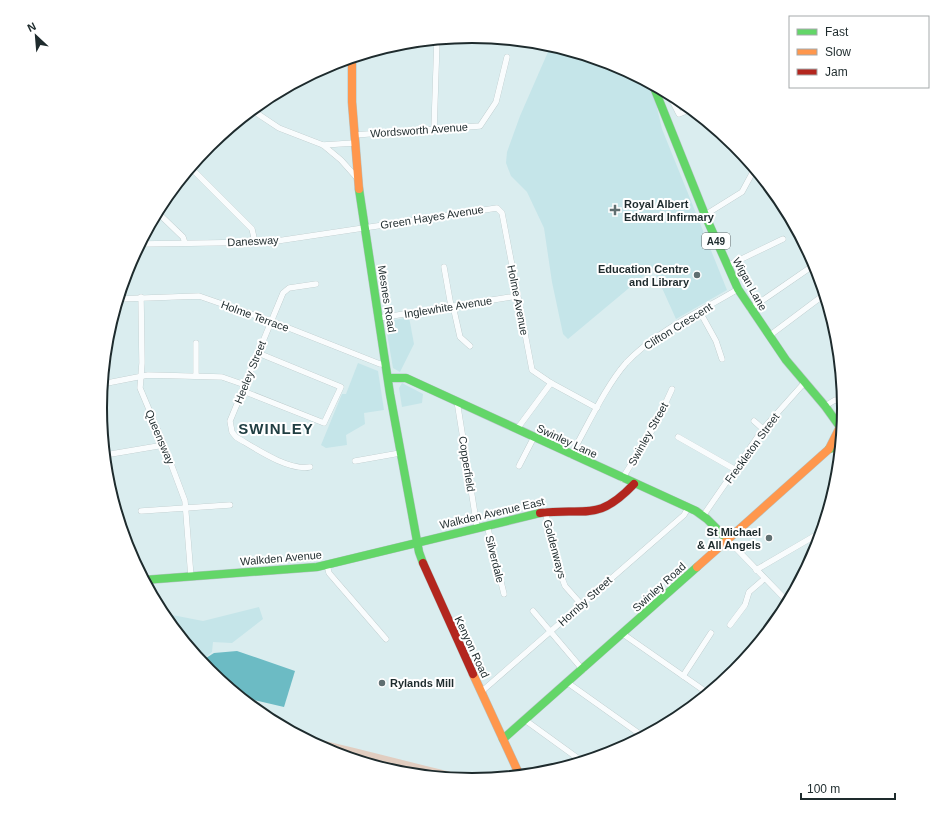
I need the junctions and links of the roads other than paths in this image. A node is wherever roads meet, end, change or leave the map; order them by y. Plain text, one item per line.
1 (437, 45) edge
2 (507, 57) dead end
3 (352, 63) edge
4 (657, 94) edge
5 (674, 104) edge
6 (685, 112) edge
7 (257, 114) edge
8 (434, 130) junction
9 (354, 139) junction
10 (323, 146) junction
11 (194, 172) edge
12 (752, 174) edge
13 (357, 178) junction
14 (499, 209) joint
15 (704, 215) junction
16 (162, 217) edge
17 (365, 227) junction
18 (783, 240) dead end
19 (255, 242) junction
20 (185, 243) junction
21 (147, 244) edge
22 (727, 266) junction
23 (444, 267) dead end
24 (810, 269) edge
25 (316, 284) dead end
26 (738, 289) junction
27 (517, 296) junction
28 (141, 297) junction
29 (821, 297) edge
30 (124, 299) edge
31 (452, 306) junction
32 (750, 309) junction
33 (700, 312) junction
34 (379, 318) junction
35 (271, 321) junction
36 (769, 336) junction
37 (196, 343) dead end
38 (470, 346) dead end
39 (258, 353) junction
40 (722, 359) dead end
41 (386, 364) junction
42 (141, 375) junction
43 (196, 376) junction
44 (389, 378) junction
45 (805, 382) junction
46 (108, 383) edge
47 (550, 383) junction
48 (244, 388) junction
49 (672, 389) dead end
50 (457, 401) junction
51 (838, 401) edge
52 (825, 406) junction
53 (598, 408) junction
54 (754, 421) dead end
55 (837, 423) edge
56 (517, 429) junction
57 (763, 429) junction
58 (837, 433) edge
59 (534, 437) junction
60 (678, 438) dead end
61 (164, 445) junction
62 (836, 447) edge
63 (829, 449) junction
64 (400, 453) junction
65 (110, 454) edge
66 (571, 455) junction
67 (355, 461) dead end
68 (519, 466) dead end
69 (310, 467) dead end
70 (736, 470) junction
71 (622, 479) junction
72 (634, 484) junction
73 (230, 506) dead end
74 (688, 508) junction
75 (186, 509) junction
76 (545, 511) junction
77 (141, 512) dead end
78 (703, 516) junction
79 (487, 525) junction
80 (477, 527) junction
81 (815, 536) edge
82 (728, 540) junction
83 (417, 542) junction
84 (327, 566) junction
85 (756, 570) junction
86 (191, 577) junction
87 (764, 579) junction
88 (150, 580) edge
89 (504, 594) dead end
90 (784, 599) edge
91 (581, 604) junction
92 (534, 611) dead end
93 (730, 625) dead end
94 (552, 631) junction
95 (623, 634) junction
96 (711, 634) dead end
97 (386, 639) dead end
98 (583, 670) junction
99 (683, 676) junction
100 (568, 683) junction
101 (704, 691) edge
102 (481, 692) junction
103 (525, 720) junction
104 (639, 733) edge
105 (503, 739) junction
106 (578, 759) edge
107 (517, 771) edge

1 - 8 street
2 - 8 street, Wordsworth Avenue
3 - 9 main road, Mesnes Road
4 - 15 main road, Wigan Lane / A49
5 - 6 street
7 - 10 street
8 - 9 street, Wordsworth Avenue
9 - 10 street, Wordsworth Avenue
9 - 13 main road, Mesnes Road
10 - 13 street
11 - 19 street
12 - 15 street
13 - 17 main road, Mesnes Road
14 - 17 street, Green Hayes Avenue
14 - 27 street, Holme Avenue
15 - 22 main road, Wigan Lane / A49
16 - 20 street
17 - 19 street, Danesway
17 - 34 main road, Mesnes Road
18 - 22 street
19 - 20 street, Danesway
20 - 21 street, Danesway
22 - 26 main road, Wigan Lane / A49
23 - 31 street
24 - 32 street
25 - 35 street, Heeley Street
26 - 32 main road, Wigan Lane / A49
26 - 33 street, Clifton Crescent
27 - 31 street, Inglewhite Avenue
27 - 47 street, Holme Avenue
28 - 30 street, Holme Terrace
28 - 35 street, Holme Terrace
28 - 42 street, Queensway
29 - 36 street
31 - 34 street, Inglewhite Avenue
31 - 38 street
32 - 36 main road, Wigan Lane / A49
33 - 40 street
33 - 53 street, Clifton Crescent
34 - 41 main road, Mesnes Road
35 - 39 street, Heeley Street
35 - 41 street, Holme Terrace
36 - 45 main road, Wigan Lane / A49
37 - 43 street
39 - 48 street, Heeley Street
39 - 48 street
41 - 44 main road, Mesnes Road
42 - 43 street
42 - 46 street
42 - 61 street, Queensway
43 - 48 street
44 - 50 main road, Swinley Lane
44 - 64 main road, Mesnes Road
45 - 52 main road, Wigan Lane / A49
45 - 57 street, Freckleton Street
47 - 53 street, Holme Avenue
47 - 56 street
48 - 69 street, Heeley Street
49 - 71 street, Swinley Street
50 - 56 main road, Swinley Lane
50 - 80 street, Copperfield
51 - 52 street
52 - 55 main road, Wigan Lane / A49
53 - 66 street, Clifton Crescent
54 - 57 street
56 - 59 main road, Swinley Lane
57 - 70 street, Freckleton Street
58 - 63 main road, Swinley Road
59 - 66 main road, Swinley Lane
59 - 68 street
60 - 70 street
61 - 65 street
61 - 75 street, Queensway
62 - 63 main road, Swinley Road
63 - 82 main road, Swinley Road
64 - 67 street
64 - 83 main road, Mesnes Road
66 - 71 main road, Swinley Lane
70 - 78 street, Freckleton Street
71 - 72 main road, Swinley Lane
72 - 74 main road, Swinley Lane
72 - 76 main road, Walkden Avenue East
73 - 75 street
74 - 78 main road, Swinley Lane
74 - 91 street, Hornby Street
75 - 77 street
75 - 86 street, Queensway
76 - 79 main road, Walkden Avenue East
76 - 91 street, Goldenways
78 - 82 main road, Swinley Lane
79 - 80 main road, Walkden Avenue East
79 - 89 street, Silverdale
80 - 83 main road, Walkden Avenue East
81 - 85 street
82 - 85 street
82 - 95 main road, Swinley Road
83 - 84 main road, Walkden Avenue
83 - 102 main road, Kenyon Road
84 - 86 main road, Walkden Avenue
84 - 97 street
85 - 87 street
86 - 88 main road, Walkden Avenue
87 - 90 street
87 - 93 street
91 - 94 street, Hornby Street
92 - 94 street
94 - 98 street
94 - 102 street, Hornby Street
95 - 98 main road, Swinley Road
95 - 99 street
96 - 99 street
98 - 100 main road, Swinley Road
99 - 101 street
100 - 103 main road, Swinley Road
100 - 104 street
102 - 105 main road, Kenyon Road
103 - 105 main road, Swinley Road
103 - 106 street
105 - 107 main road, Kenyon Road

